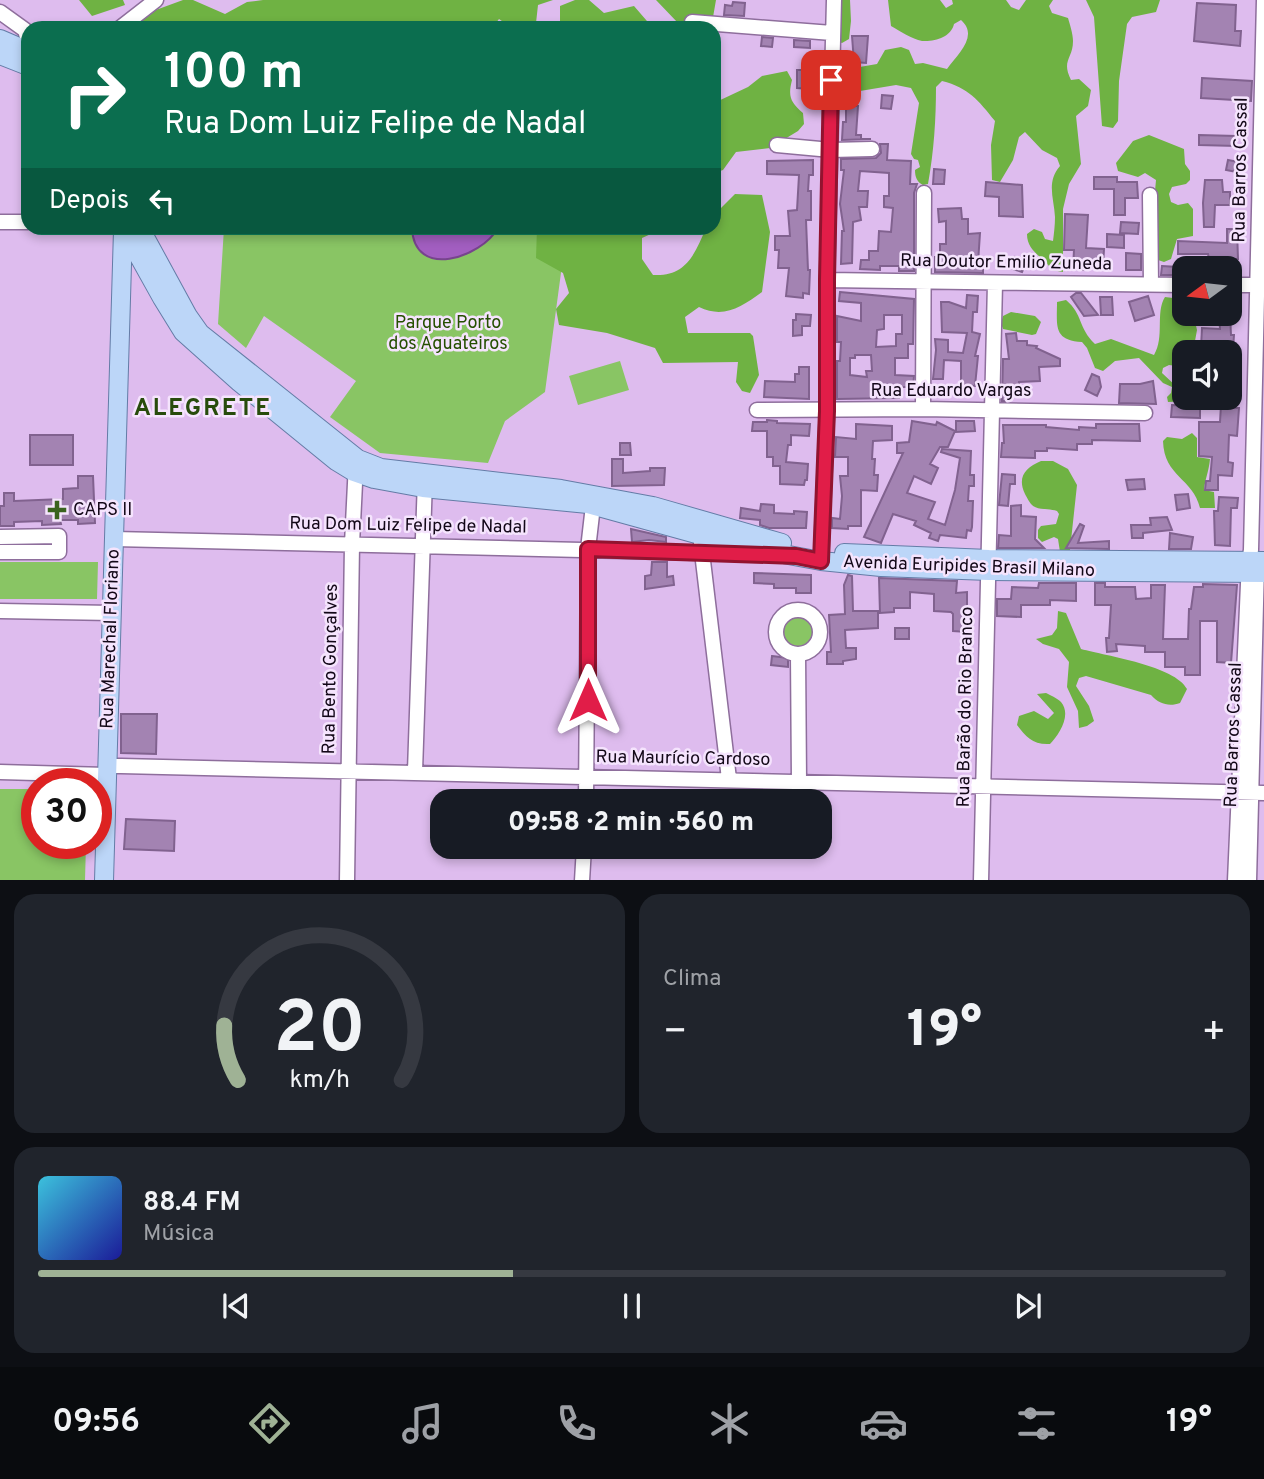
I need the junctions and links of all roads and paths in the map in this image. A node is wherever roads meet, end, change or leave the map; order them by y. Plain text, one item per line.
1 (156, 0) edge
2 (834, 0) edge
3 (1264, 0) edge
4 (0, 12) edge
5 (129, 21) edge
6 (721, 24) edge
7 (21, 27) edge
8 (832, 33) junction
9 (0, 39) edge
10 (21, 46) edge
11 (21, 50) edge
12 (21, 52) edge
13 (0, 55) edge
14 (0, 68) edge
15 (777, 145) dead end
16 (872, 149) dead end
17 (831, 150) junction
18 (925, 193) dead end
19 (1150, 195) dead end
20 (0, 222) edge
21 (21, 222) edge
22 (126, 235) edge
23 (130, 235) edge
24 (132, 235) edge
25 (1261, 248) edge
26 (145, 267) junction
27 (122, 272) junction
28 (827, 280) junction
29 (923, 282) junction
30 (995, 283) junction
31 (1151, 284) junction
32 (1172, 285) edge
33 (1242, 285) edge
34 (1258, 285) junction
35 (276, 403) junction
36 (923, 409) junction
37 (757, 410) dead end
38 (993, 410) junction
39 (827, 411) junction
40 (1145, 413) dead end
41 (356, 465) junction
42 (425, 481) junction
43 (594, 500) junction
44 (702, 536) junction
45 (0, 537) edge
46 (114, 539) junction
47 (742, 539) junction
48 (352, 544) junction
49 (424, 545) junction
50 (588, 549) junction
51 (0, 552) edge
52 (796, 556) junction
53 (821, 556) junction
54 (989, 565) junction
55 (1256, 565) edge
56 (0, 611) edge
57 (112, 613) junction
58 (798, 654) dead end
59 (106, 768) edge
60 (111, 768) edge
61 (348, 770) junction
62 (415, 771) junction
63 (0, 772) edge
64 (21, 773) edge
65 (588, 776) junction
66 (729, 779) junction
67 (799, 781) junction
68 (984, 786) junction
69 (587, 789) edge
70 (1252, 793) edge
71 (104, 859) edge
72 (583, 859) edge
73 (104, 880) edge
74 (347, 880) edge
75 (582, 880) edge
76 (981, 880) edge
77 (1235, 880) edge
78 (1249, 880) edge

1 - 5 street
2 - 8 street
3 - 25 street, Rua Barros Cassal
4 - 7 street
6 - 8 street
8 - 17 street
9 - 10 main road
11 - 13 main road
12 - 14 street
15 - 17 street
16 - 17 street
17 - 28 street
18 - 29 street
19 - 31 street
20 - 21 street
22 - 27 main road, Rua Marechal Floriano
23 - 26 main road, Avenida Euripides Brasil Milano
24 - 35 main road, Avenida Euripides Brasil Milano
25 - 34 street, Rua Barros Cassal
26 - 27 main road
26 - 35 main road, Avenida Euripides Brasil Milano
27 - 46 main road, Rua Marechal Floriano
28 - 29 street, Rua Doutor Emilio Zuneda
28 - 39 street
29 - 30 street, Rua Doutor Emilio Zuneda
29 - 36 street
30 - 31 street, Rua Doutor Emilio Zuneda
30 - 38 street, Rua Barão do Rio Branco
31 - 32 street, Rua Doutor Emilio Zuneda
33 - 34 street
34 - 55 street, Rua Barros Cassal
35 - 41 main road, Avenida Euripides Brasil Milano
36 - 38 street, Rua Eduardo Vargas
36 - 39 street, Rua Eduardo Vargas
37 - 39 street, Rua Eduardo Vargas
38 - 40 street, Rua Eduardo Vargas
38 - 54 street, Rua Barão do Rio Branco
39 - 53 street
41 - 42 main road, Avenida Euripides Brasil Milano
41 - 48 street, Rua Bento Gonçalves
42 - 43 main road, Avenida Euripides Brasil Milano
42 - 49 street
43 - 44 main road, Avenida Euripides Brasil Milano
43 - 50 street
44 - 47 main road, Avenida Euripides Brasil Milano
44 - 50 street, Rua Dom Luiz Felipe de Nadal
44 - 52 street, Rua Dom Luiz Felipe de Nadal
44 - 66 street
45 - 51 street
46 - 48 street, Rua Dom Luiz Felipe de Nadal
46 - 57 main road, Rua Marechal Floriano
47 - 52 main road, Avenida Euripides Brasil Milano
47 - 53 main road, Avenida Euripides Brasil Milano
48 - 49 street, Rua Dom Luiz Felipe de Nadal
48 - 61 street, Rua Bento Gonçalves
49 - 50 street, Rua Dom Luiz Felipe de Nadal
49 - 62 street
50 - 65 street
52 - 53 main road, Avenida Euripides Brasil Milano
53 - 54 main road, Avenida Euripides Brasil Milano
54 - 55 main road, Avenida Euripides Brasil Milano
54 - 68 street, Rua Barão do Rio Branco
55 - 70 street, Rua Barros Cassal
56 - 57 street
57 - 59 main road, Rua Marechal Floriano
58 - 67 street
60 - 61 street, Rua Maurício Cardoso
61 - 62 street, Rua Maurício Cardoso
61 - 74 street, Rua Bento Gonçalves
62 - 65 street, Rua Maurício Cardoso
63 - 64 street
65 - 66 street, Rua Maurício Cardoso
65 - 69 street
66 - 67 street, Rua Maurício Cardoso
67 - 68 street, Rua Maurício Cardoso
68 - 70 street, Rua Maurício Cardoso
68 - 76 street, Rua Barão do Rio Branco
70 - 77 street, Rua Barros Cassal
70 - 78 street, Rua Barros Cassal
71 - 73 main road, Rua Marechal Floriano
72 - 75 street

